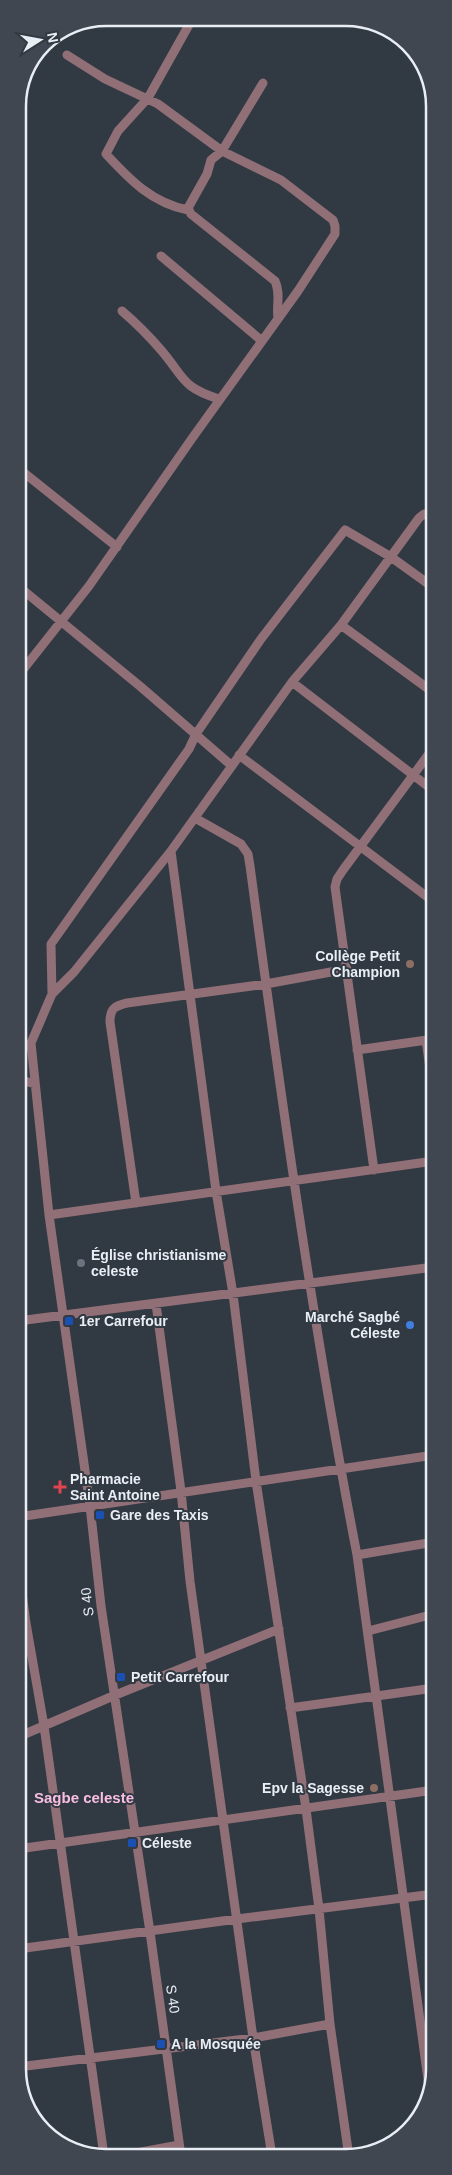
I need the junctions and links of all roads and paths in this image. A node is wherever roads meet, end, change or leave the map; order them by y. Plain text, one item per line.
1 (188, 26) edge
2 (67, 55) dead end
3 (263, 83) dead end
4 (148, 98) junction
5 (222, 151) junction
6 (188, 210) junction
7 (162, 256) dead end
8 (122, 311) dead end
9 (278, 318) junction
10 (262, 341) junction
11 (219, 399) junction
12 (26, 474) edge
13 (426, 515) edge
14 (117, 547) junction
15 (391, 557) junction
16 (426, 582) edge
17 (26, 592) edge
18 (62, 621) junction
19 (340, 625) junction
20 (26, 666) edge
21 (292, 682) junction
22 (426, 686) edge
23 (196, 734) junction
24 (239, 755) junction
25 (426, 758) edge
26 (232, 766) junction
27 (414, 775) junction
28 (426, 785) edge
29 (195, 818) junction
30 (361, 846) junction
31 (171, 852) junction
32 (426, 896) edge
33 (347, 969) junction
34 (266, 984) junction
35 (52, 994) junction
36 (190, 995) junction
37 (426, 1040) edge
38 (31, 1043) junction
39 (26, 1046) edge
40 (358, 1050) junction
41 (26, 1081) edge
42 (36, 1084) junction
43 (426, 1162) edge
44 (374, 1170) junction
45 (293, 1181) junction
46 (216, 1191) junction
47 (136, 1203) junction
48 (49, 1215) junction
49 (426, 1268) edge
50 (311, 1284) junction
51 (233, 1294) junction
52 (156, 1304) junction
53 (63, 1316) junction
54 (26, 1320) edge
55 (426, 1456) edge
56 (341, 1470) junction
57 (256, 1481) junction
58 (181, 1492) junction
59 (90, 1506) junction
60 (26, 1516) edge
61 (426, 1543) edge
62 (357, 1554) junction
63 (426, 1616) edge
64 (26, 1623) edge
65 (279, 1629) junction
66 (368, 1631) junction
67 (202, 1661) junction
68 (426, 1689) edge
69 (376, 1695) junction
70 (113, 1696) junction
71 (290, 1708) junction
72 (44, 1726) junction
73 (26, 1734) edge
74 (426, 1791) edge
75 (388, 1796) junction
76 (306, 1809) junction
77 (222, 1819) junction
78 (134, 1832) junction
79 (59, 1843) junction
80 (26, 1848) edge
81 (426, 1895) edge
82 (402, 1897) junction
83 (320, 1909) junction
84 (237, 1919) junction
85 (150, 1932) junction
86 (73, 1942) junction
87 (26, 1949) edge
88 (330, 2024) junction
89 (253, 2038) junction
90 (166, 2049) junction
91 (89, 2059) junction
92 (26, 2066) edge
93 (426, 2072) edge
94 (179, 2145) junction
95 (103, 2149) edge
96 (158, 2149) edge
97 (180, 2149) edge
98 (271, 2149) edge
99 (348, 2149) edge

1 - 4 street
2 - 4 street
3 - 5 street
4 - 5 street
4 - 6 street
5 - 6 street
5 - 9 street
6 - 9 street
7 - 10 street
8 - 11 street
9 - 10 street
10 - 11 street
11 - 14 street
12 - 14 street
13 - 15 street
14 - 18 street
15 - 16 street
15 - 19 street
15 - 23 street
17 - 18 street
18 - 20 street
18 - 23 street
19 - 21 street
19 - 22 street
21 - 24 street
21 - 27 street
23 - 26 street
23 - 35 street
24 - 26 street
24 - 30 street
25 - 27 street
26 - 29 street
27 - 28 street
27 - 30 street
29 - 31 street
29 - 34 street
30 - 32 street
30 - 33 street
31 - 35 street
31 - 36 street
33 - 34 street
33 - 40 street
34 - 36 street
34 - 45 street
35 - 38 street
36 - 46 street
36 - 47 street
37 - 40 street
38 - 39 street
38 - 42 street, S 40
40 - 44 street
41 - 42 street
42 - 48 street, S 40
43 - 44 street
44 - 45 street
45 - 46 street
45 - 50 street
46 - 47 street
46 - 51 street
47 - 48 street
48 - 53 street, S 40
49 - 50 street
50 - 51 street
50 - 56 street
51 - 52 street
51 - 57 street
52 - 53 street
52 - 58 street
53 - 54 street
53 - 59 street, S 40
55 - 56 street
56 - 57 street
56 - 62 street
57 - 58 street
57 - 65 street
58 - 59 street
58 - 67 street
59 - 60 street
59 - 70 street, S 40
61 - 62 street
62 - 66 street
63 - 66 street
64 - 72 street
65 - 67 street
65 - 71 street
66 - 69 street
67 - 70 street
67 - 77 street
68 - 69 street
69 - 71 street
69 - 75 street
70 - 72 street
70 - 78 street, S 40
71 - 76 street
72 - 73 street
72 - 79 street
74 - 75 street
75 - 76 street
75 - 82 street
76 - 77 street
76 - 83 street
77 - 78 street
77 - 84 street
78 - 79 street
78 - 85 street, S 40
79 - 80 street
79 - 86 street
81 - 82 street
82 - 83 street
82 - 93 street
83 - 84 street
83 - 88 street
84 - 85 street
84 - 89 street
85 - 86 street
85 - 90 street, S 40
86 - 87 street
86 - 91 street
88 - 89 street
88 - 99 street
89 - 90 street
89 - 98 street
90 - 91 street
90 - 94 street, S 40
91 - 92 street
91 - 95 street
94 - 96 street
94 - 97 street, S 40

